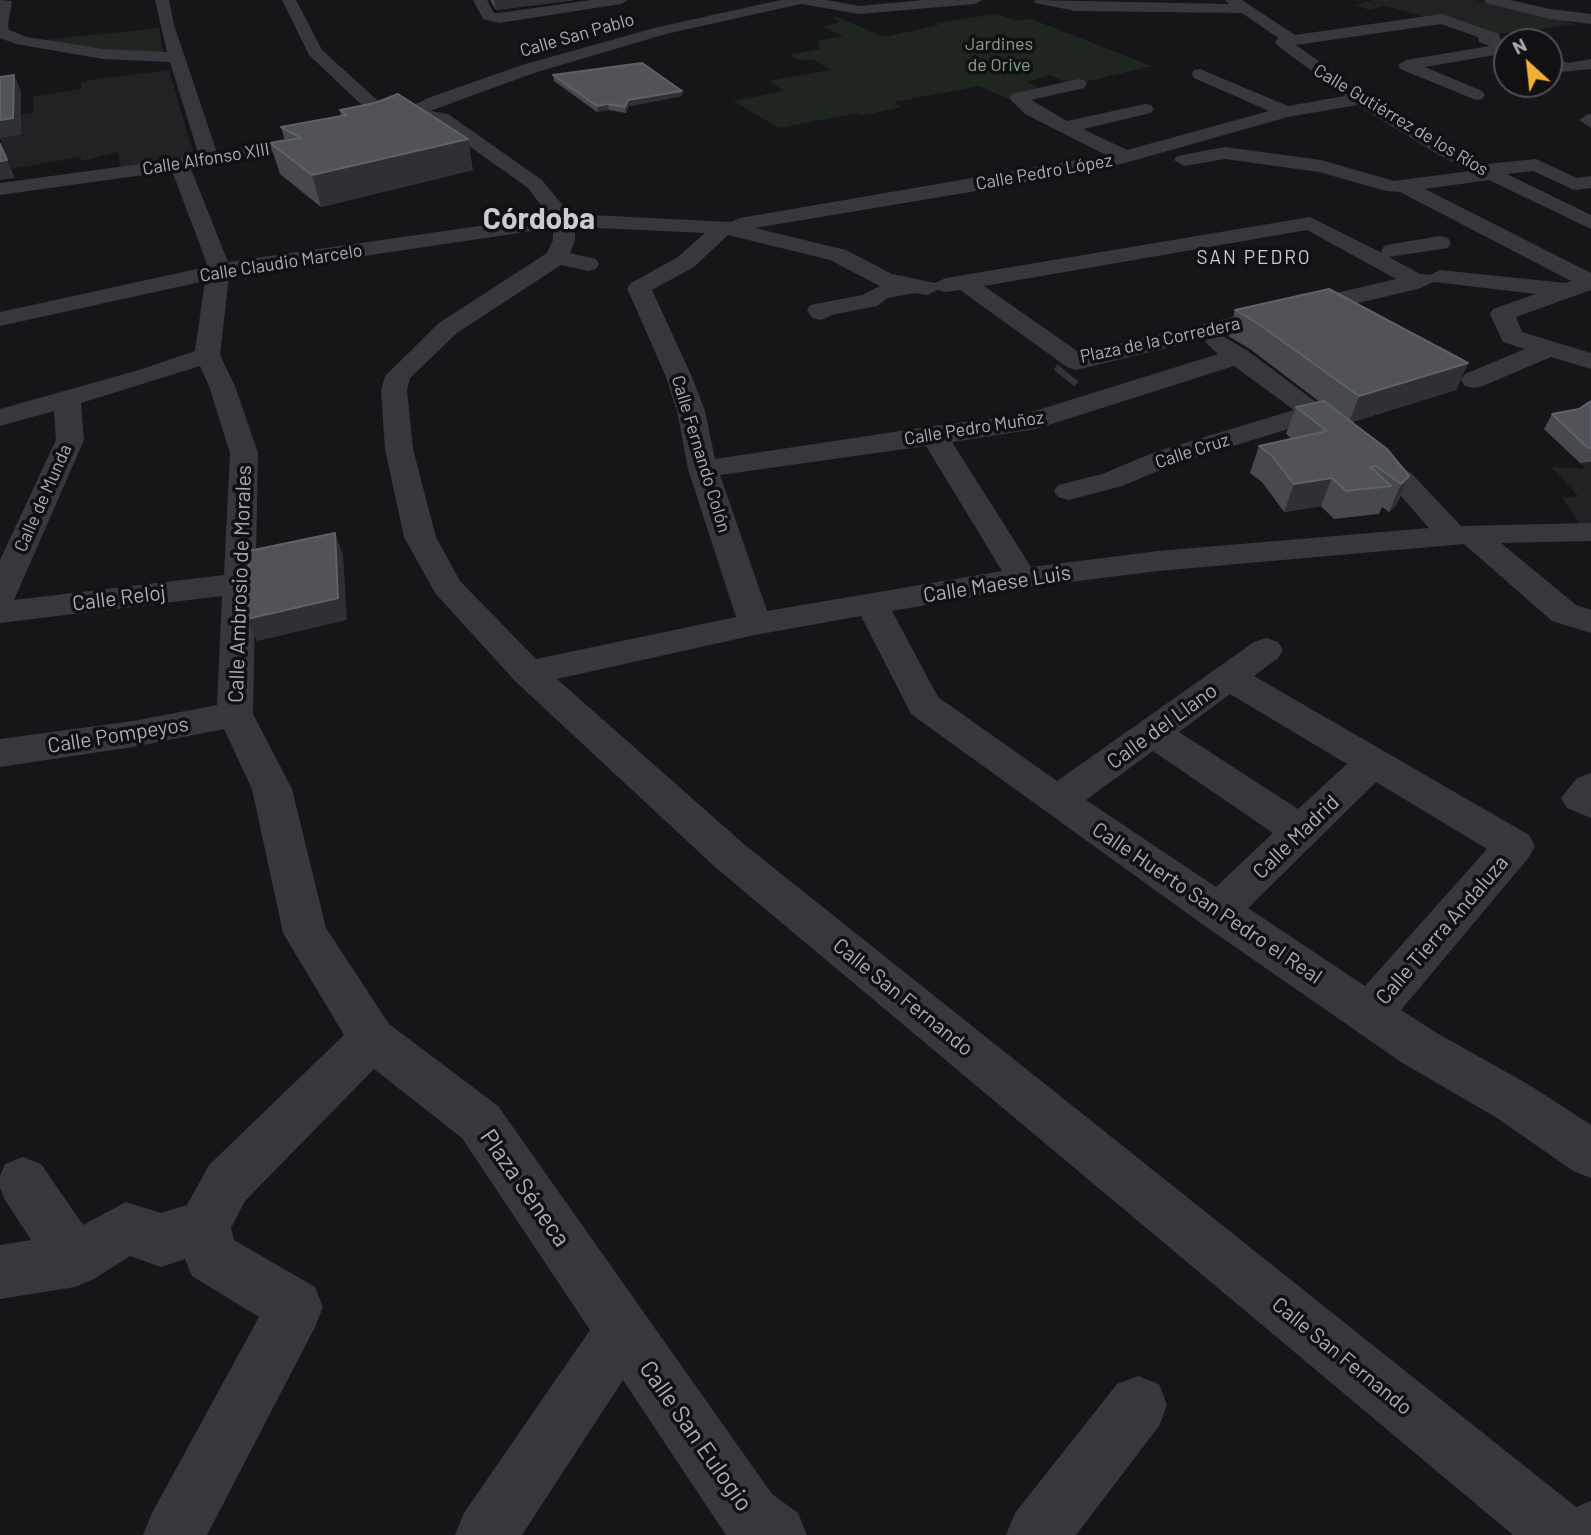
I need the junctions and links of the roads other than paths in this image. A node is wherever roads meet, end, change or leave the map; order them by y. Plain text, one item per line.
1 (162, 0) edge
2 (289, 0) edge
3 (480, 0) edge
4 (621, 0) edge
5 (801, 0) edge
6 (975, 0) edge
7 (1041, 0) edge
8 (1492, 0) edge
9 (5, 1) edge
10 (591, 4) junction
11 (1245, 4) edge
12 (1591, 19) edge
13 (0, 24) edge
14 (1591, 24) edge
15 (1563, 28) edge
16 (663, 30) junction
17 (74, 35) dead end
18 (1493, 38) edge
19 (22, 41) junction
20 (1283, 42) junction
21 (1493, 45) edge
22 (176, 57) junction
23 (1591, 64) edge
24 (1493, 66) edge
25 (1563, 66) edge
26 (1200, 74) dead end
27 (1436, 76) junction
28 (1078, 85) dead end
29 (1436, 98) dead end
30 (1364, 101) junction
31 (1395, 102) dead end
32 (1145, 109) dead end
33 (1286, 112) junction
34 (409, 114) junction
35 (373, 126) edge
36 (1065, 127) junction
37 (342, 133) edge
38 (1156, 149) junction
39 (1125, 157) junction
40 (210, 160) junction
41 (179, 164) junction
42 (1486, 172) junction
43 (1591, 182) edge
44 (1402, 185) junction
45 (0, 189) edge
46 (564, 220) junction
47 (1591, 223) edge
48 (724, 228) junction
49 (1505, 237) junction
50 (1379, 253) junction
51 (557, 257) junction
52 (589, 264) dead end
53 (216, 271) junction
54 (1427, 280) junction
55 (1591, 282) edge
56 (937, 285) junction
57 (1567, 290) junction
58 (821, 313) dead end
59 (0, 319) edge
60 (1204, 332) junction
61 (1550, 348) junction
62 (208, 355) junction
63 (1239, 356) junction
64 (1591, 360) edge
65 (1069, 371) junction
66 (1474, 380) dead end
67 (67, 397) junction
68 (1097, 402) junction
69 (1315, 412) junction
70 (0, 418) edge
71 (933, 434) junction
72 (703, 469) junction
73 (1069, 491) dead end
74 (1591, 531) edge
75 (1462, 535) junction
76 (1022, 578) junction
77 (238, 584) junction
78 (0, 596) edge
79 (872, 604) junction
80 (0, 612) edge
81 (1591, 622) edge
82 (755, 624) junction
83 (1266, 650) dead end
84 (528, 673) junction
85 (1229, 677) junction
86 (235, 714) junction
87 (1153, 733) junction
88 (0, 753) edge
89 (1374, 761) junction
90 (1591, 788) edge
91 (1057, 801) junction
92 (1591, 803) edge
93 (1301, 831) junction
94 (1217, 912) junction
95 (1369, 1014) junction
96 (372, 1039) junction
97 (1591, 1154) edge
98 (23, 1182) dead end
99 (204, 1226) junction
100 (75, 1261) junction
101 (0, 1272) edge
102 (623, 1331) junction
103 (1138, 1405) dead end
104 (174, 1535) edge
105 (486, 1535) edge
106 (776, 1535) edge
107 (1037, 1535) edge
108 (1561, 1535) edge

1 - 22 street
2 - 34 street
3 - 10 street
4 - 10 street
5 - 6 street
5 - 16 street, Calle San Pablo
7 - 11 street
8 - 12 street
9 - 13 street
10 - 16 street
11 - 20 street, Calle Gutiérrez de los Ríos
13 - 19 street
14 - 15 street
16 - 34 street, Calle San Pablo
17 - 19 street
18 - 20 street
19 - 22 street
20 - 30 street, Calle Gutiérrez de los Ríos
21 - 27 street
22 - 40 street
23 - 25 street
24 - 27 street
26 - 33 street
27 - 29 street
28 - 36 street
30 - 31 street, Calle Pedro López
30 - 33 street, Calle Pedro López
30 - 42 street, Calle Gutiérrez de los Ríos
32 - 36 street
33 - 38 street, Calle Pedro López
34 - 35 street
34 - 46 street
36 - 39 street
37 - 40 street, Calle Alfonso XIII
38 - 39 street, Calle Pedro López
38 - 44 street
39 - 48 street, Calle Pedro López
40 - 41 street, Calle Alfonso XIII
41 - 45 street, Calle Alfonso XIII
41 - 53 street
42 - 43 street
42 - 44 street
42 - 47 street, Calle Gutiérrez de los Ríos
44 - 49 street
46 - 48 street, Calle Claudio Marcelo
46 - 51 street
46 - 53 street, Calle Claudio Marcelo
48 - 56 street
48 - 72 street, Calle Fernando Colón
49 - 50 street
49 - 55 street
50 - 54 street
50 - 56 street
51 - 52 street
51 - 84 street, Calle San Fernando
53 - 59 street, Calle Claudio Marcelo
53 - 62 street
54 - 57 street
54 - 60 street, Plaza de la Corredera
55 - 57 street
56 - 58 street
56 - 65 street, Plaza de la Corredera
57 - 61 street
60 - 63 street
60 - 65 street, Plaza de la Corredera
61 - 64 street
61 - 66 street
62 - 67 street
62 - 77 street, Calle Ambrosio de Morales
63 - 68 street, Calle Pedro Muñoz
63 - 69 street
65 - 68 street
67 - 70 street
67 - 78 street, Calle de Munda
68 - 71 street, Calle Pedro Muñoz
69 - 73 street, Calle Cruz
69 - 75 street
71 - 72 street, Calle Pedro Muñoz
71 - 76 street
72 - 82 street, Calle Fernando Colón
74 - 75 street, Calle Maese Luis
75 - 76 street, Calle Maese Luis
75 - 81 street
76 - 79 street, Calle Maese Luis
77 - 80 street, Calle Reloj
77 - 86 street, Calle Ambrosio de Morales
79 - 82 street, Calle Maese Luis
79 - 91 street, Calle Huerto San Pedro el Real
82 - 84 street, Calle Maese Luis
83 - 85 street, Calle del Llano
84 - 108 street, Calle San Fernando
85 - 87 street, Calle del Llano
85 - 89 street
86 - 88 street, Calle Pompeyos
86 - 96 street, Calle Ambrosio de Morales
87 - 91 street, Calle del Llano
87 - 93 street
89 - 93 street, Calle Madrid
89 - 95 street, Calle Tierra Andaluza
90 - 92 street
91 - 94 street, Calle Huerto San Pedro el Real
93 - 94 street, Calle Madrid
94 - 95 street, Calle Huerto San Pedro el Real
95 - 97 street, Calle Huerto San Pedro el Real
96 - 99 street
96 - 102 street, Plaza Séneca
98 - 100 street
99 - 100 street
99 - 104 street
100 - 101 street
102 - 105 street
102 - 106 street, Calle San Eulogio
103 - 107 street

